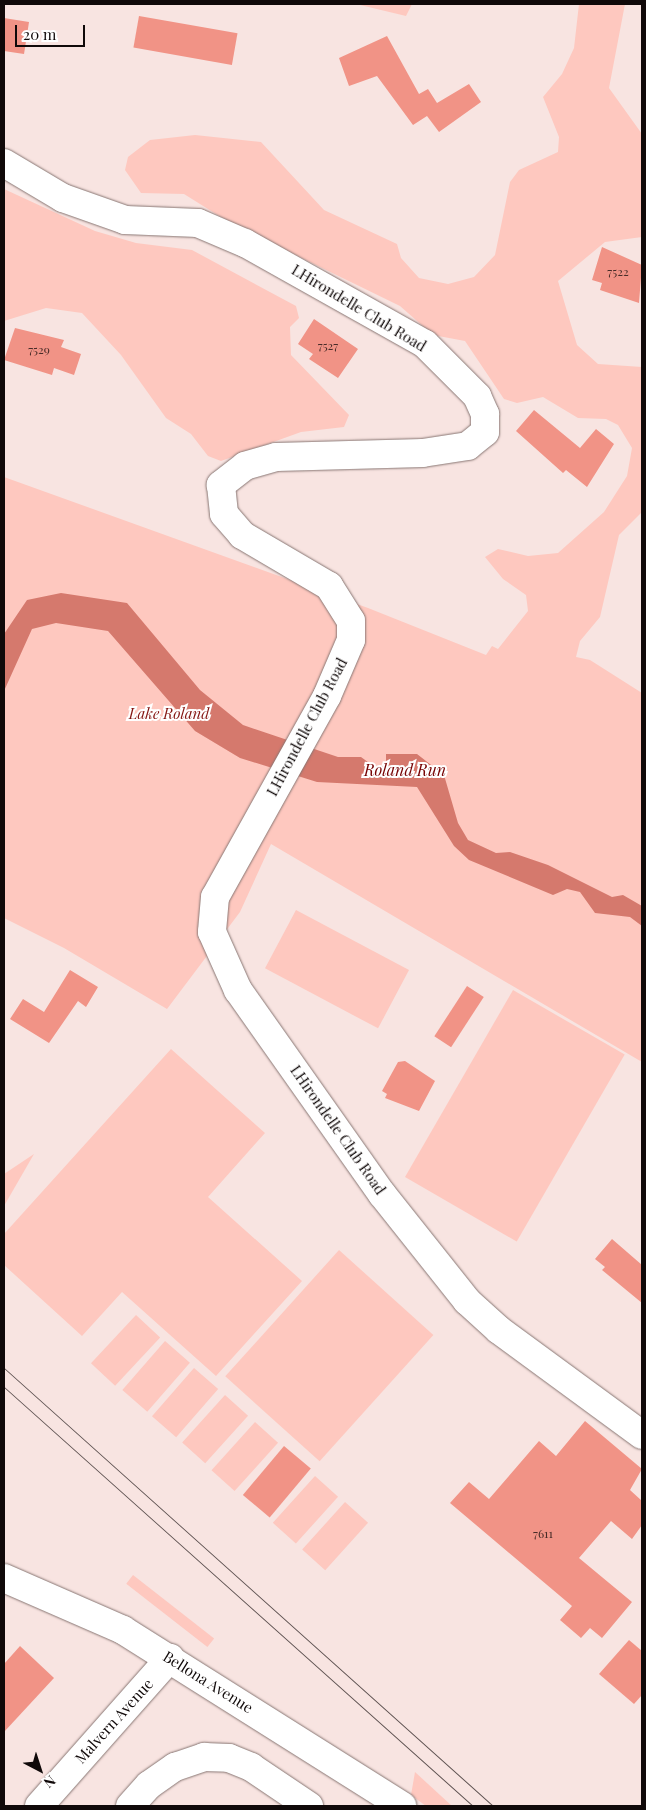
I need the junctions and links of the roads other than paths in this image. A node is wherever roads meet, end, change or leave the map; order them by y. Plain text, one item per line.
1 (4, 163) edge
2 (642, 1435) edge
3 (4, 1578) edge
4 (170, 1658) junction
5 (38, 1806) edge
6 (130, 1806) edge
7 (309, 1806) edge
8 (402, 1806) edge

1 - 2 street, LHirondelle Club Road
3 - 4 street, Bellona Avenue
4 - 5 street, Malvern Avenue
4 - 8 street, Bellona Avenue
6 - 7 street

